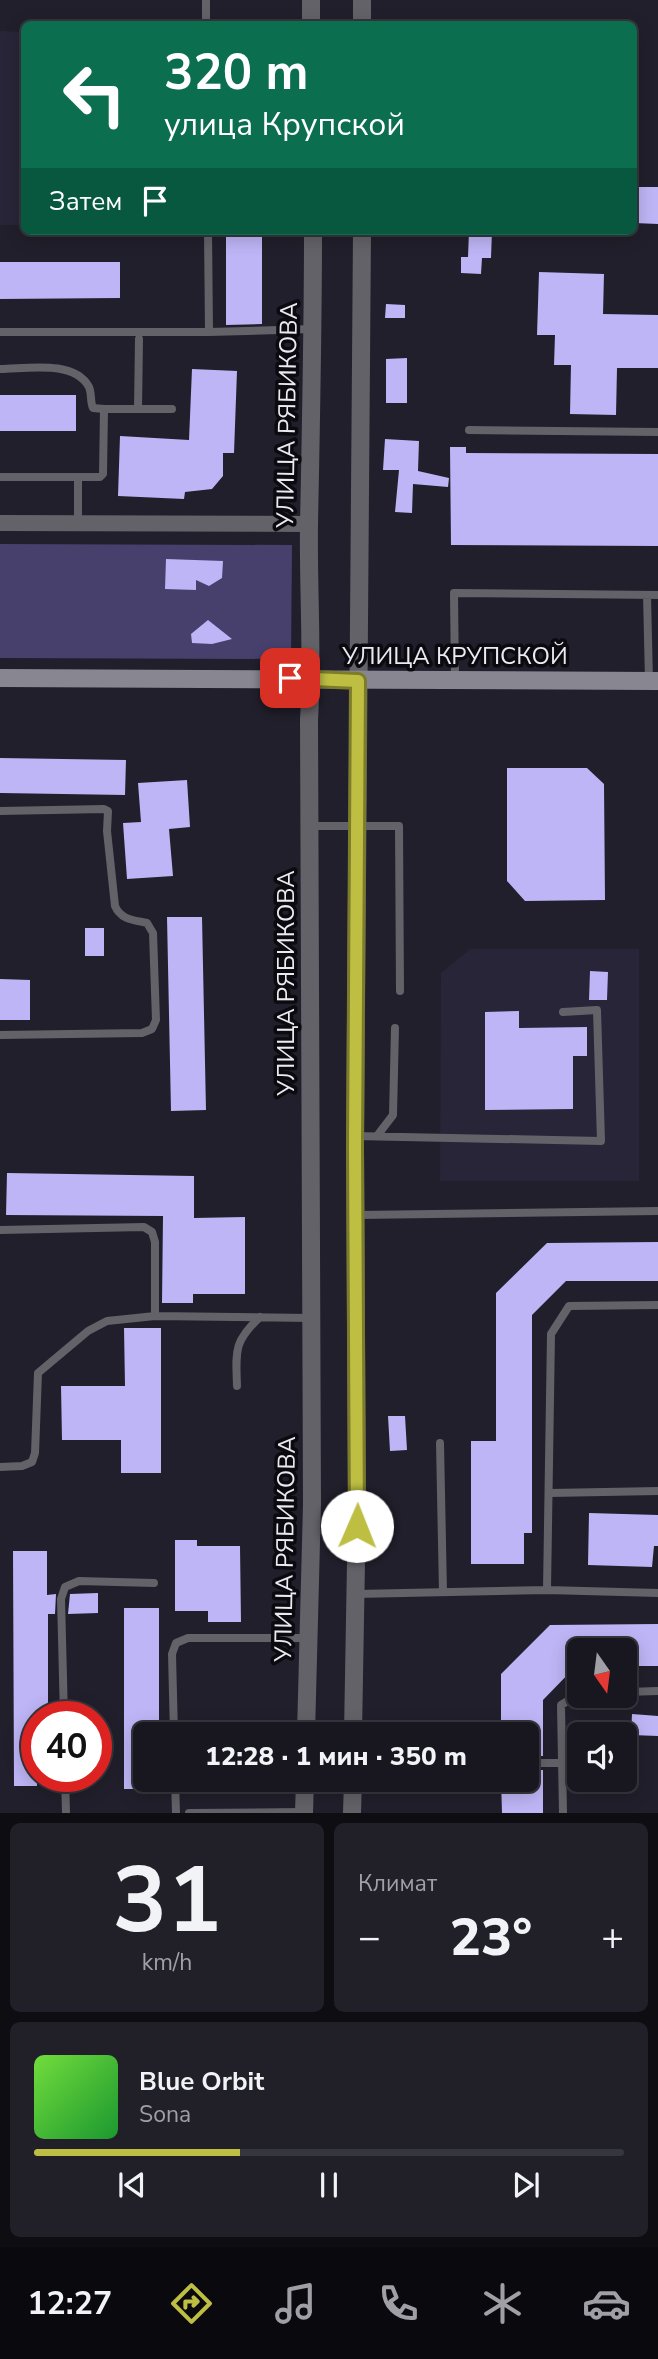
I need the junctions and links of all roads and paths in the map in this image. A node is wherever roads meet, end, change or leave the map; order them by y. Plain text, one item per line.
1 (206, 0) edge
2 (311, 0) edge
3 (362, 0) edge
4 (206, 21) edge
5 (311, 21) edge
6 (362, 21) edge
7 (208, 235) edge
8 (313, 235) edge
9 (362, 235) edge
10 (313, 329) junction
11 (0, 332) edge
12 (209, 332) junction
13 (139, 339) dead end
14 (0, 369) edge
15 (104, 409) junction
16 (138, 409) junction
17 (172, 410) dead end
18 (468, 430) dead end
19 (658, 432) edge
20 (0, 478) edge
21 (78, 478) junction
22 (0, 523) edge
23 (78, 523) junction
24 (309, 524) junction
25 (647, 595) junction
26 (658, 595) edge
27 (0, 678) edge
28 (312, 678) junction
29 (358, 681) junction
30 (455, 681) junction
31 (653, 681) edge
32 (0, 811) edge
33 (357, 826) junction
34 (309, 827) junction
35 (400, 991) dead end
36 (563, 1012) dead end
37 (395, 1028) dead end
38 (0, 1035) edge
39 (355, 1136) junction
40 (377, 1136) junction
41 (658, 1211) edge
42 (355, 1216) junction
43 (0, 1230) edge
44 (658, 1305) edge
45 (155, 1316) junction
46 (260, 1317) junction
47 (311, 1318) junction
48 (237, 1386) dead end
49 (440, 1443) dead end
50 (0, 1467) edge
51 (658, 1491) edge
52 (550, 1493) junction
53 (154, 1583) dead end
54 (547, 1590) junction
55 (443, 1592) junction
56 (658, 1592) edge
57 (356, 1594) junction
58 (308, 1638) junction
59 (658, 1691) edge
60 (637, 1692) edge
61 (64, 1701) edge
62 (567, 1701) edge
63 (174, 1722) edge
64 (306, 1722) edge
65 (353, 1722) edge
66 (539, 1763) edge
67 (562, 1763) junction
68 (65, 1792) edge
69 (176, 1792) edge
70 (305, 1792) edge
71 (353, 1792) edge
72 (304, 1812) edge
73 (66, 1813) edge
74 (176, 1813) edge
75 (189, 1813) edge
76 (352, 1813) edge
77 (563, 1813) edge

1 - 4 lane
2 - 5 street
3 - 6 street
7 - 12 lane
8 - 10 street, УЛИЦА РЯБИКОВА
9 - 29 street
10 - 12 lane
10 - 24 street, УЛИЦА РЯБИКОВА
11 - 12 lane
13 - 16 lane
14 - 15 lane
15 - 16 lane
15 - 21 lane
16 - 17 lane
18 - 19 lane
20 - 21 lane
21 - 23 lane
22 - 23 street
23 - 24 street
24 - 28 street, УЛИЦА РЯБИКОВА
25 - 26 lane
25 - 30 lane
25 - 31 lane
27 - 28 main road, УЛИЦА КРУПСКОЙ
28 - 29 main road, УЛИЦА КРУПСКОЙ
28 - 34 street, УЛИЦА РЯБИКОВА
29 - 30 main road, УЛИЦА КРУПСКОЙ
29 - 33 street
30 - 31 main road, УЛИЦА КРУПСКОЙ
32 - 38 lane
33 - 34 lane
33 - 35 lane
33 - 39 street
34 - 47 street, УЛИЦА РЯБИКОВА
36 - 40 lane
37 - 40 lane
39 - 40 lane
39 - 42 street
41 - 42 lane
42 - 57 street
43 - 45 lane
44 - 52 lane
45 - 46 lane
45 - 50 lane
46 - 47 lane
46 - 48 lane
47 - 58 street, УЛИЦА РЯБИКОВА
49 - 55 lane
51 - 52 lane
52 - 54 lane
53 - 61 lane
54 - 55 lane
54 - 56 lane
55 - 57 lane
57 - 65 street
58 - 63 lane
58 - 64 street, УЛИЦА РЯБИКОВА
59 - 60 lane
62 - 67 lane
66 - 67 lane
67 - 77 lane
68 - 73 lane
69 - 74 lane
70 - 72 street
71 - 76 street
72 - 75 lane

